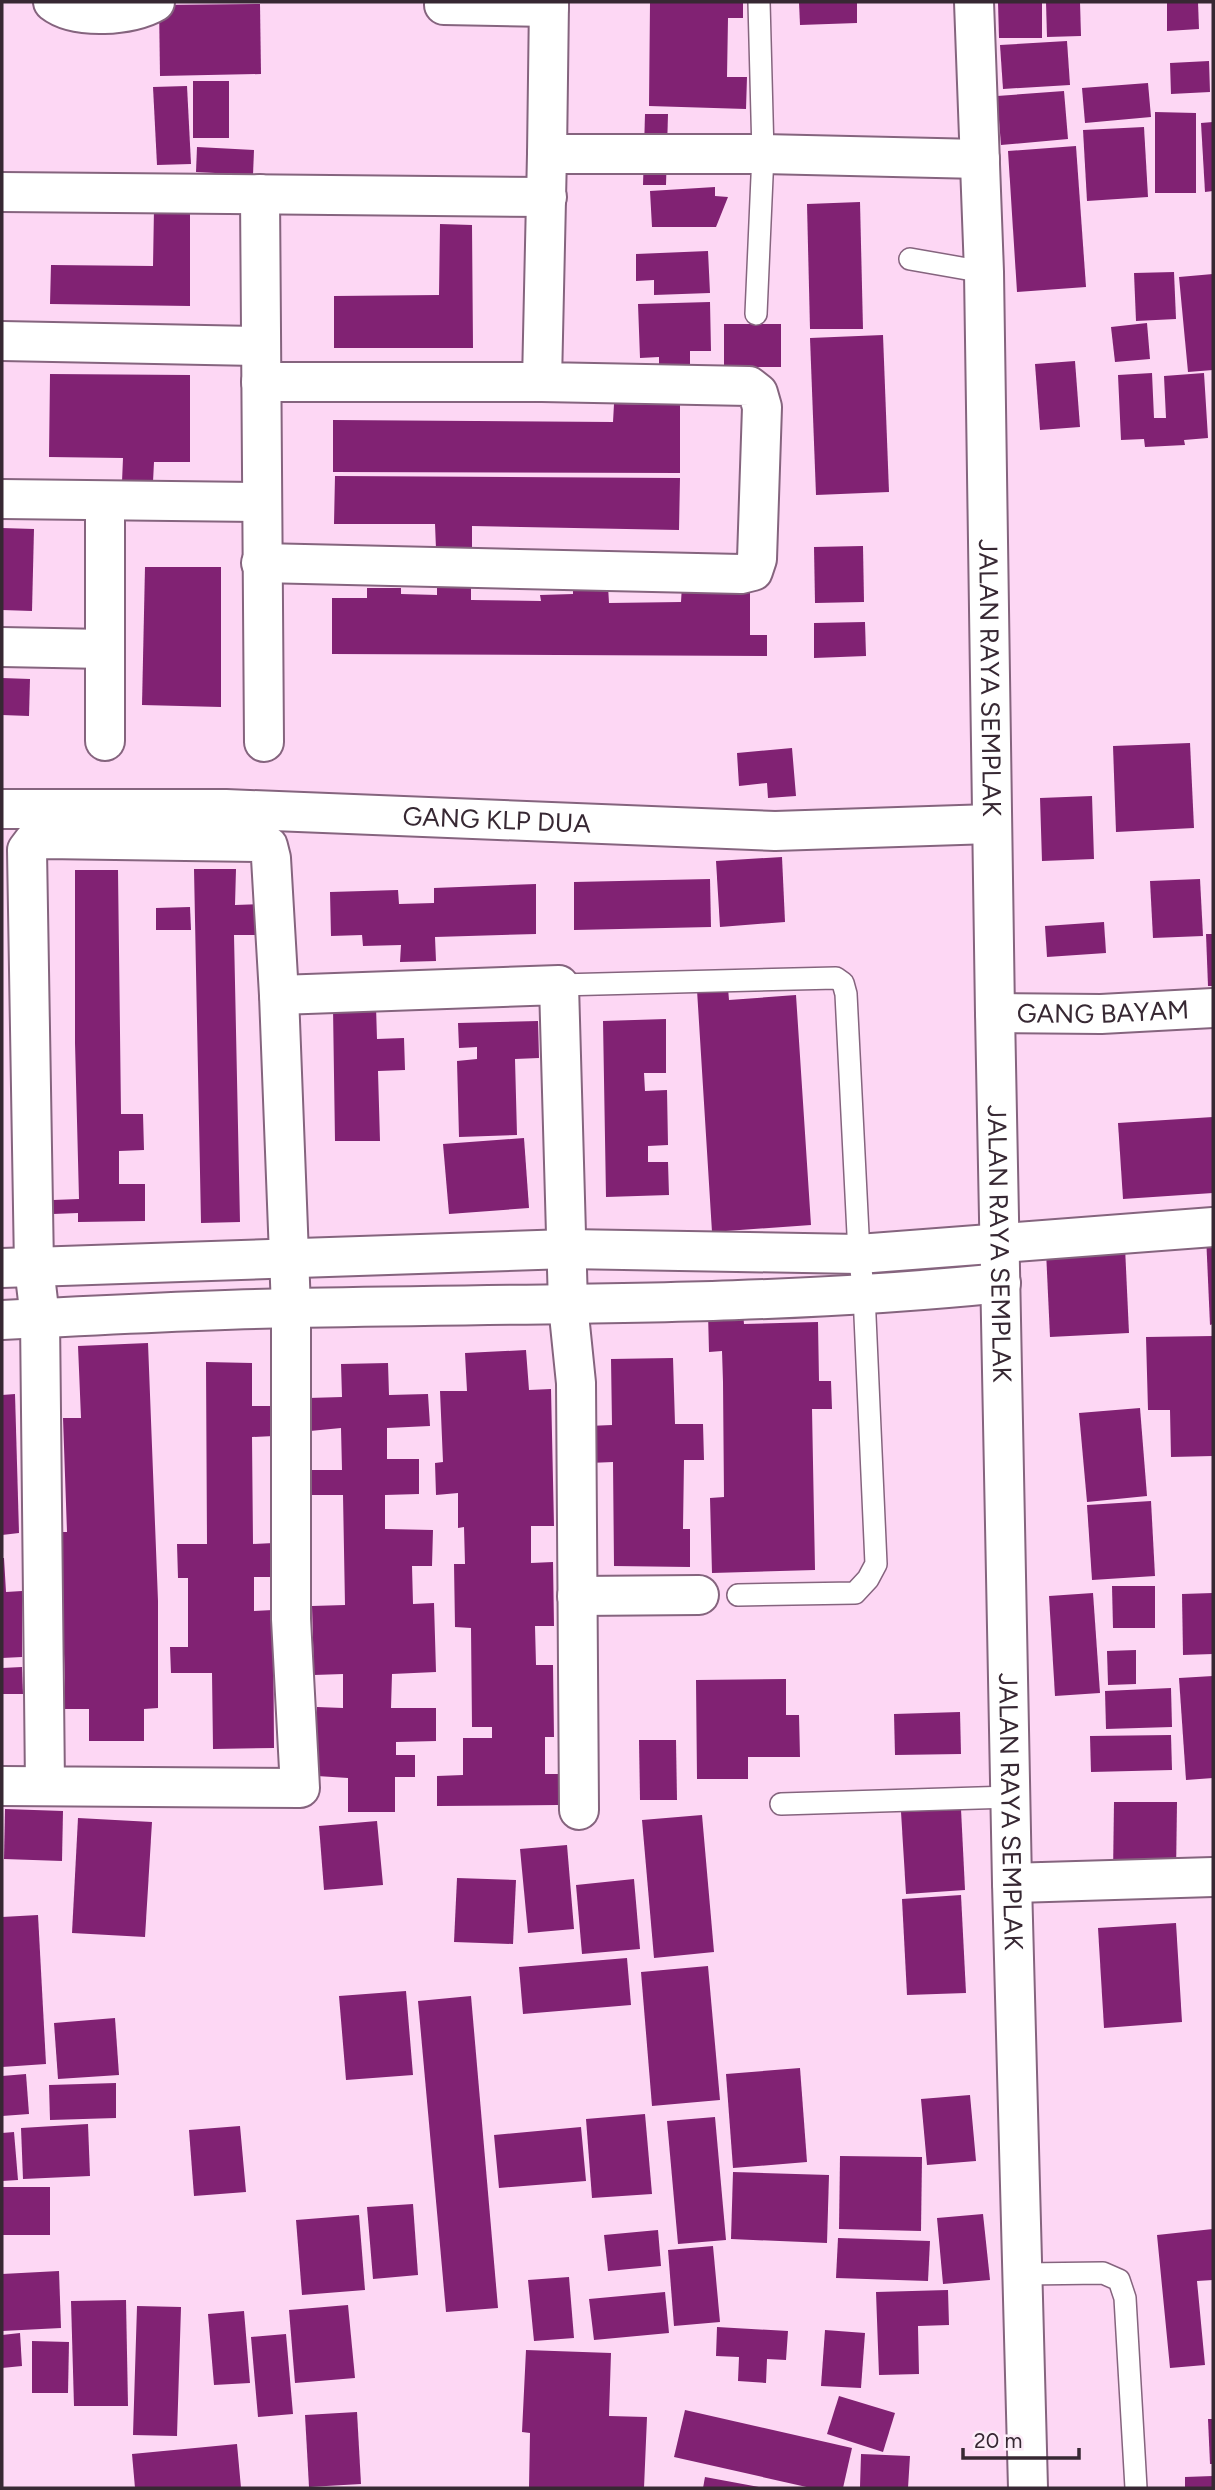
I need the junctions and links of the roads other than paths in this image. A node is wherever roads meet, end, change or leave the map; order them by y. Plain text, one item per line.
1 (53, 2) edge
2 (155, 2) edge
3 (759, 2) edge
4 (974, 2) edge
5 (444, 5) dead end
6 (549, 5) edge
7 (762, 154) junction
8 (547, 155) junction
9 (980, 159) junction
10 (2, 192) edge
11 (260, 194) junction
12 (547, 197) junction
13 (910, 259) dead end
14 (969, 269) junction
15 (756, 314) dead end
16 (2, 341) edge
17 (261, 364) junction
18 (541, 382) junction
19 (2, 499) edge
20 (105, 500) junction
21 (261, 502) junction
22 (261, 563) junction
23 (2, 647) edge
24 (105, 649) junction
25 (105, 741) dead end
26 (264, 742) dead end
27 (2, 809) edge
28 (991, 824) junction
29 (559, 985) junction
30 (279, 995) junction
31 (1213, 1008) edge
32 (995, 1013) junction
33 (1213, 1227) edge
34 (1000, 1243) junction
35 (566, 1249) junction
36 (859, 1254) junction
37 (288, 1259) junction
38 (18, 1268) edge
39 (1000, 1283) junction
40 (864, 1294) junction
41 (568, 1305) junction
42 (291, 1308) junction
43 (40, 1318) junction
44 (2, 1320) edge
45 (699, 1595) dead end
46 (738, 1595) dead end
47 (578, 1596) junction
48 (2, 1786) edge
49 (45, 1786) junction
50 (1011, 1797) junction
51 (781, 1804) dead end
52 (579, 1810) dead end
53 (1213, 1877) edge
54 (1012, 1883) junction
55 (1024, 2274) junction
56 (1028, 2488) edge
57 (1136, 2488) edge

1 - 2 street
3 - 7 lane
4 - 9 street, JALAN RAYA SEMPLAK
5 - 6 street
6 - 8 street
7 - 8 street
7 - 9 street
7 - 15 lane
8 - 12 street
9 - 14 street, JALAN RAYA SEMPLAK
10 - 11 street
11 - 12 street
11 - 17 street
12 - 18 street
13 - 14 lane
14 - 28 street, JALAN RAYA SEMPLAK
16 - 17 street
17 - 18 street
17 - 21 street
18 - 22 street
19 - 20 street
20 - 21 street
20 - 24 street
21 - 22 street
22 - 26 street
23 - 24 street
24 - 25 street
27 - 28 street, GANG KLP DUA
28 - 32 street, JALAN RAYA SEMPLAK
29 - 30 street
29 - 35 street
29 - 36 lane
30 - 37 street
30 - 38 street
31 - 32 street, GANG BAYAM
32 - 34 street, JALAN RAYA SEMPLAK
33 - 34 street
34 - 36 street
34 - 39 street, JALAN RAYA SEMPLAK
35 - 36 street
35 - 37 street
35 - 41 street
36 - 40 lane
37 - 38 street
37 - 42 street
38 - 43 street
39 - 40 street
39 - 50 street, JALAN RAYA SEMPLAK
40 - 41 street
40 - 46 lane
41 - 42 street
41 - 47 street
42 - 43 street
42 - 49 street
43 - 44 street
43 - 49 street
45 - 47 street
47 - 52 street
48 - 49 street
50 - 51 lane
50 - 54 street, JALAN RAYA SEMPLAK
53 - 54 street
54 - 55 street, JALAN RAYA SEMPLAK
55 - 56 street, JALAN RAYA SEMPLAK
55 - 57 lane

